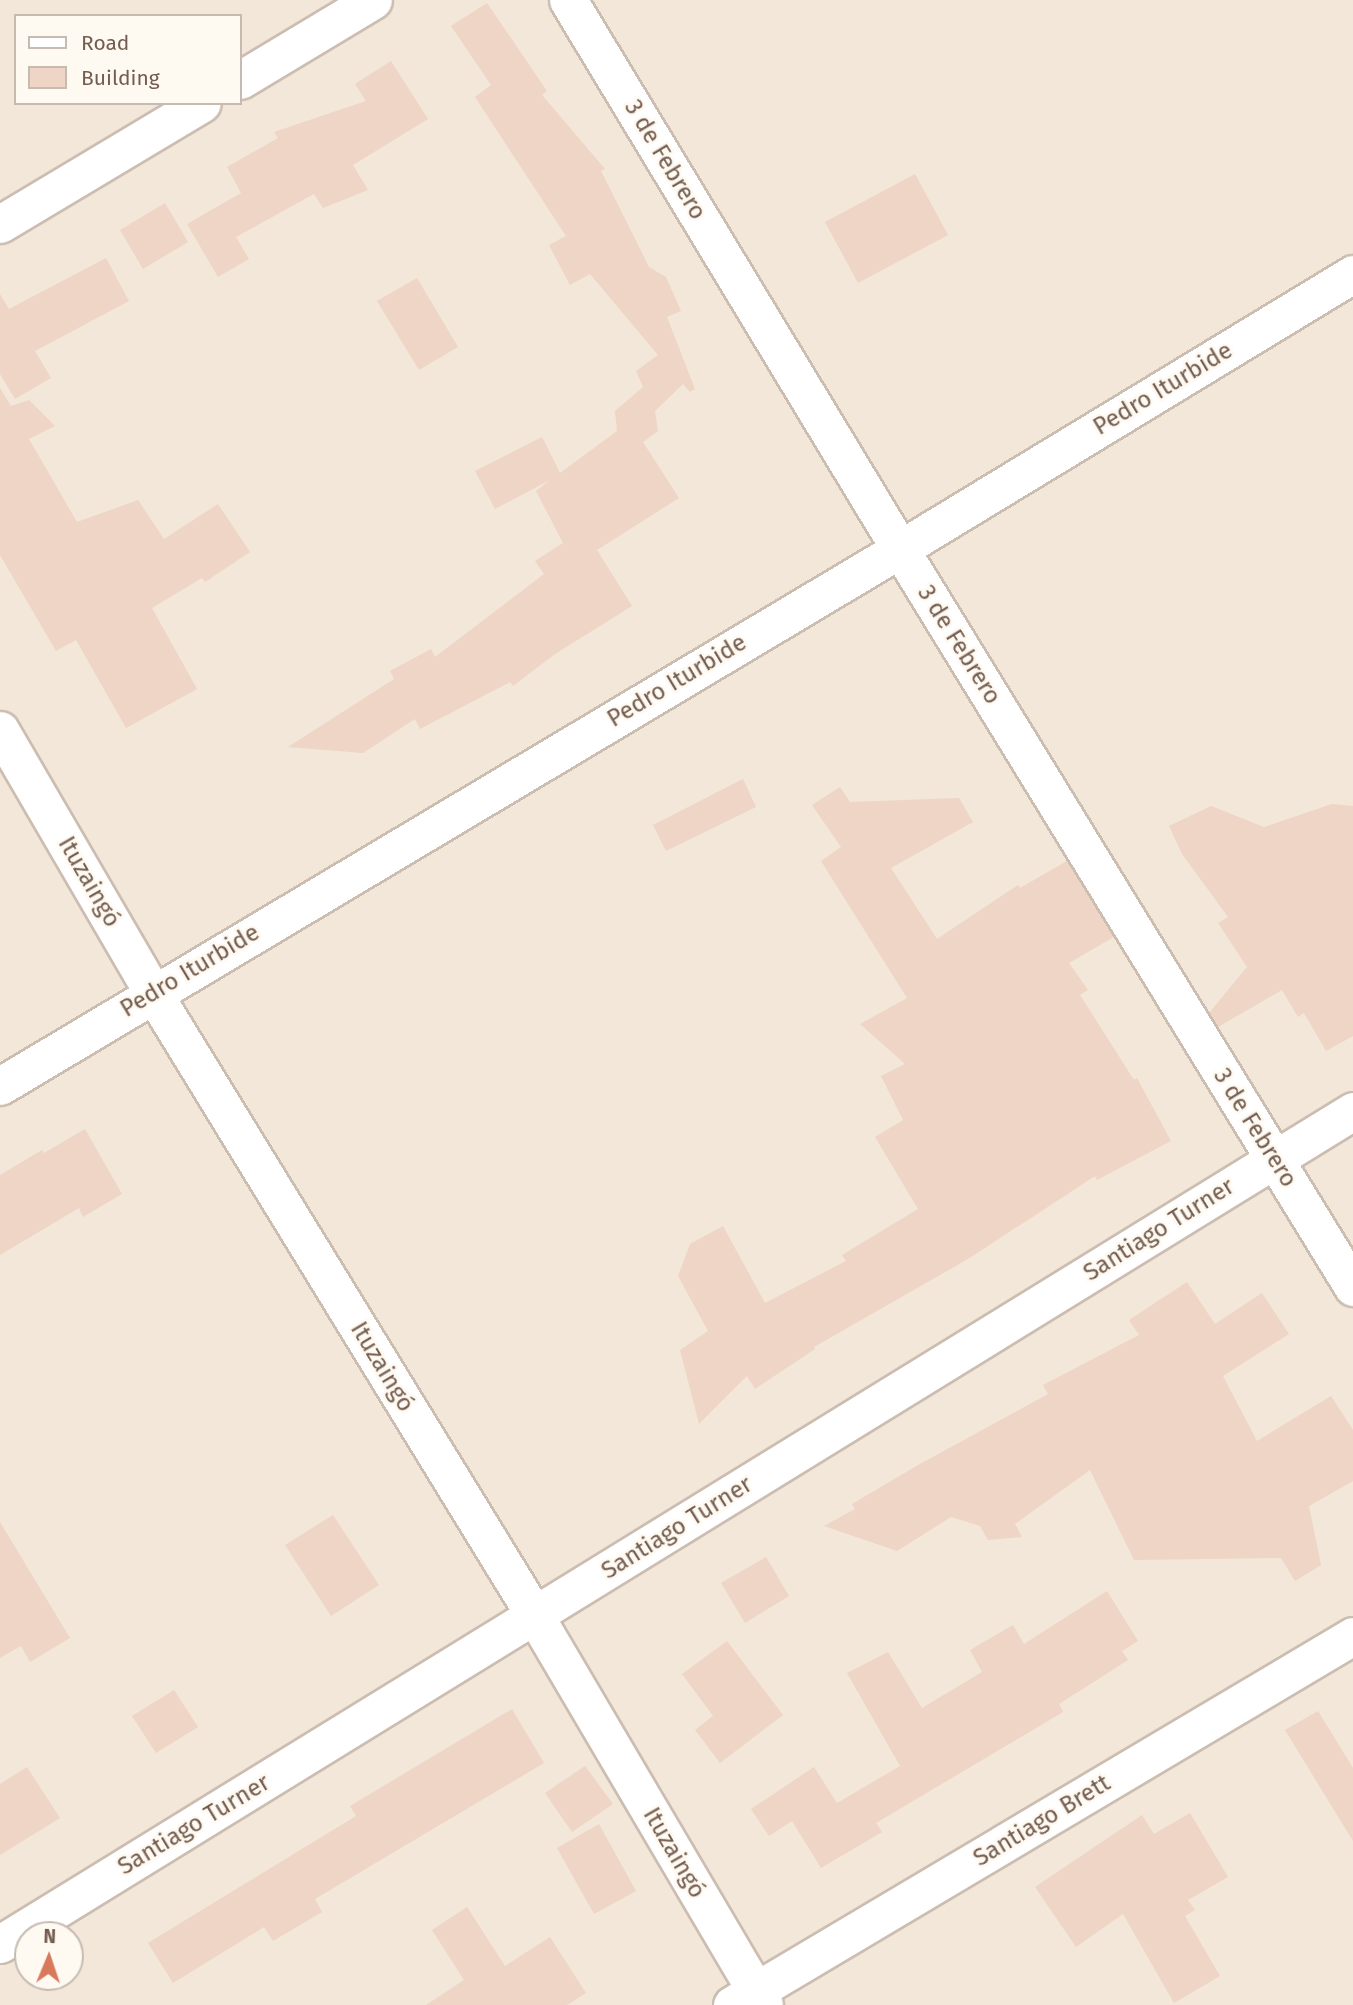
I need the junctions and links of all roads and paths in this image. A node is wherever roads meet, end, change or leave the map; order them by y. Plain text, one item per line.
1 (373, 0) edge
2 (568, 0) edge
3 (242, 79) edge
4 (199, 105) edge
5 (0, 224) edge
6 (1353, 274) edge
7 (900, 549) junction
8 (0, 730) edge
9 (153, 993) junction
10 (0, 1086) edge
11 (1353, 1111) edge
12 (1275, 1159) junction
13 (1353, 1287) edge
14 (535, 1616) junction
15 (1353, 1636) edge
16 (0, 1944) edge
17 (750, 2000) edge

1 - 3 street
2 - 7 street, 3 de Febrero
4 - 5 street
6 - 7 street, Pedro Iturbide
7 - 9 street, Pedro Iturbide
7 - 12 street, 3 de Febrero
8 - 9 street, Ituzaingó
9 - 10 street, Pedro Iturbide
9 - 14 street, Ituzaingó
11 - 12 street, Santiago Turner
12 - 13 street, 3 de Febrero
12 - 14 street, Santiago Turner
14 - 16 street, Santiago Turner
14 - 17 street, Ituzaingó
15 - 17 street, Santiago Brett

